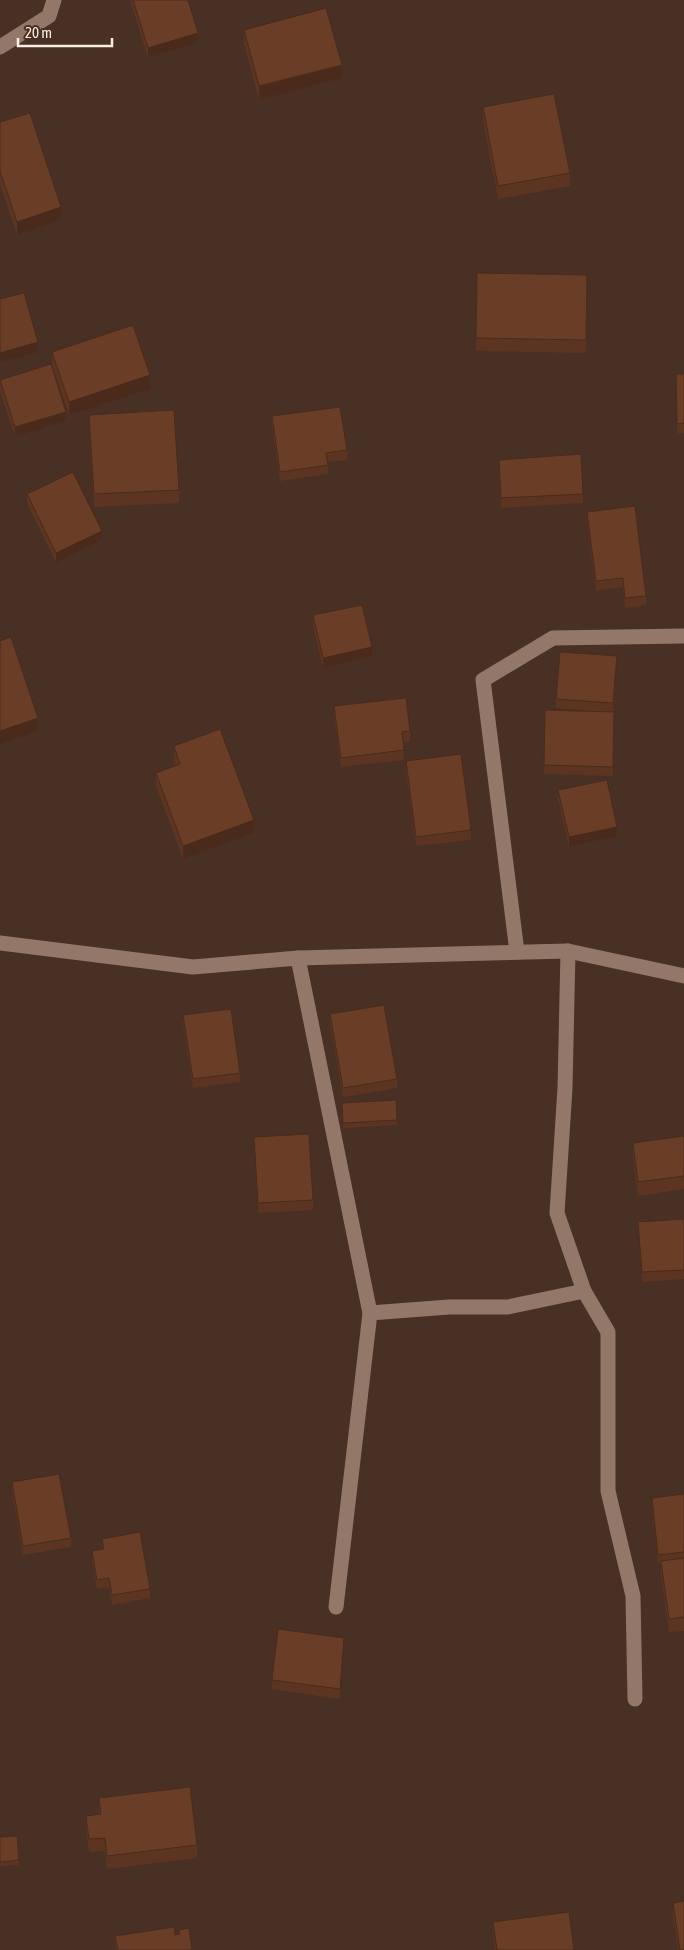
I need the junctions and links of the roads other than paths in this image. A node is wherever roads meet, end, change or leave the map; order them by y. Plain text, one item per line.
1 (54, 0) edge
2 (0, 47) edge
3 (684, 636) edge
4 (0, 943) edge
5 (568, 951) junction
6 (517, 952) junction
7 (298, 958) junction
8 (684, 976) edge
9 (584, 1291) junction
10 (370, 1313) junction
11 (336, 1607) dead end
12 (635, 1699) dead end

1 - 2 street
3 - 6 street
4 - 7 street
5 - 6 street
5 - 8 street
5 - 9 street
6 - 7 street
7 - 10 street
9 - 10 street
9 - 12 street
10 - 11 street

